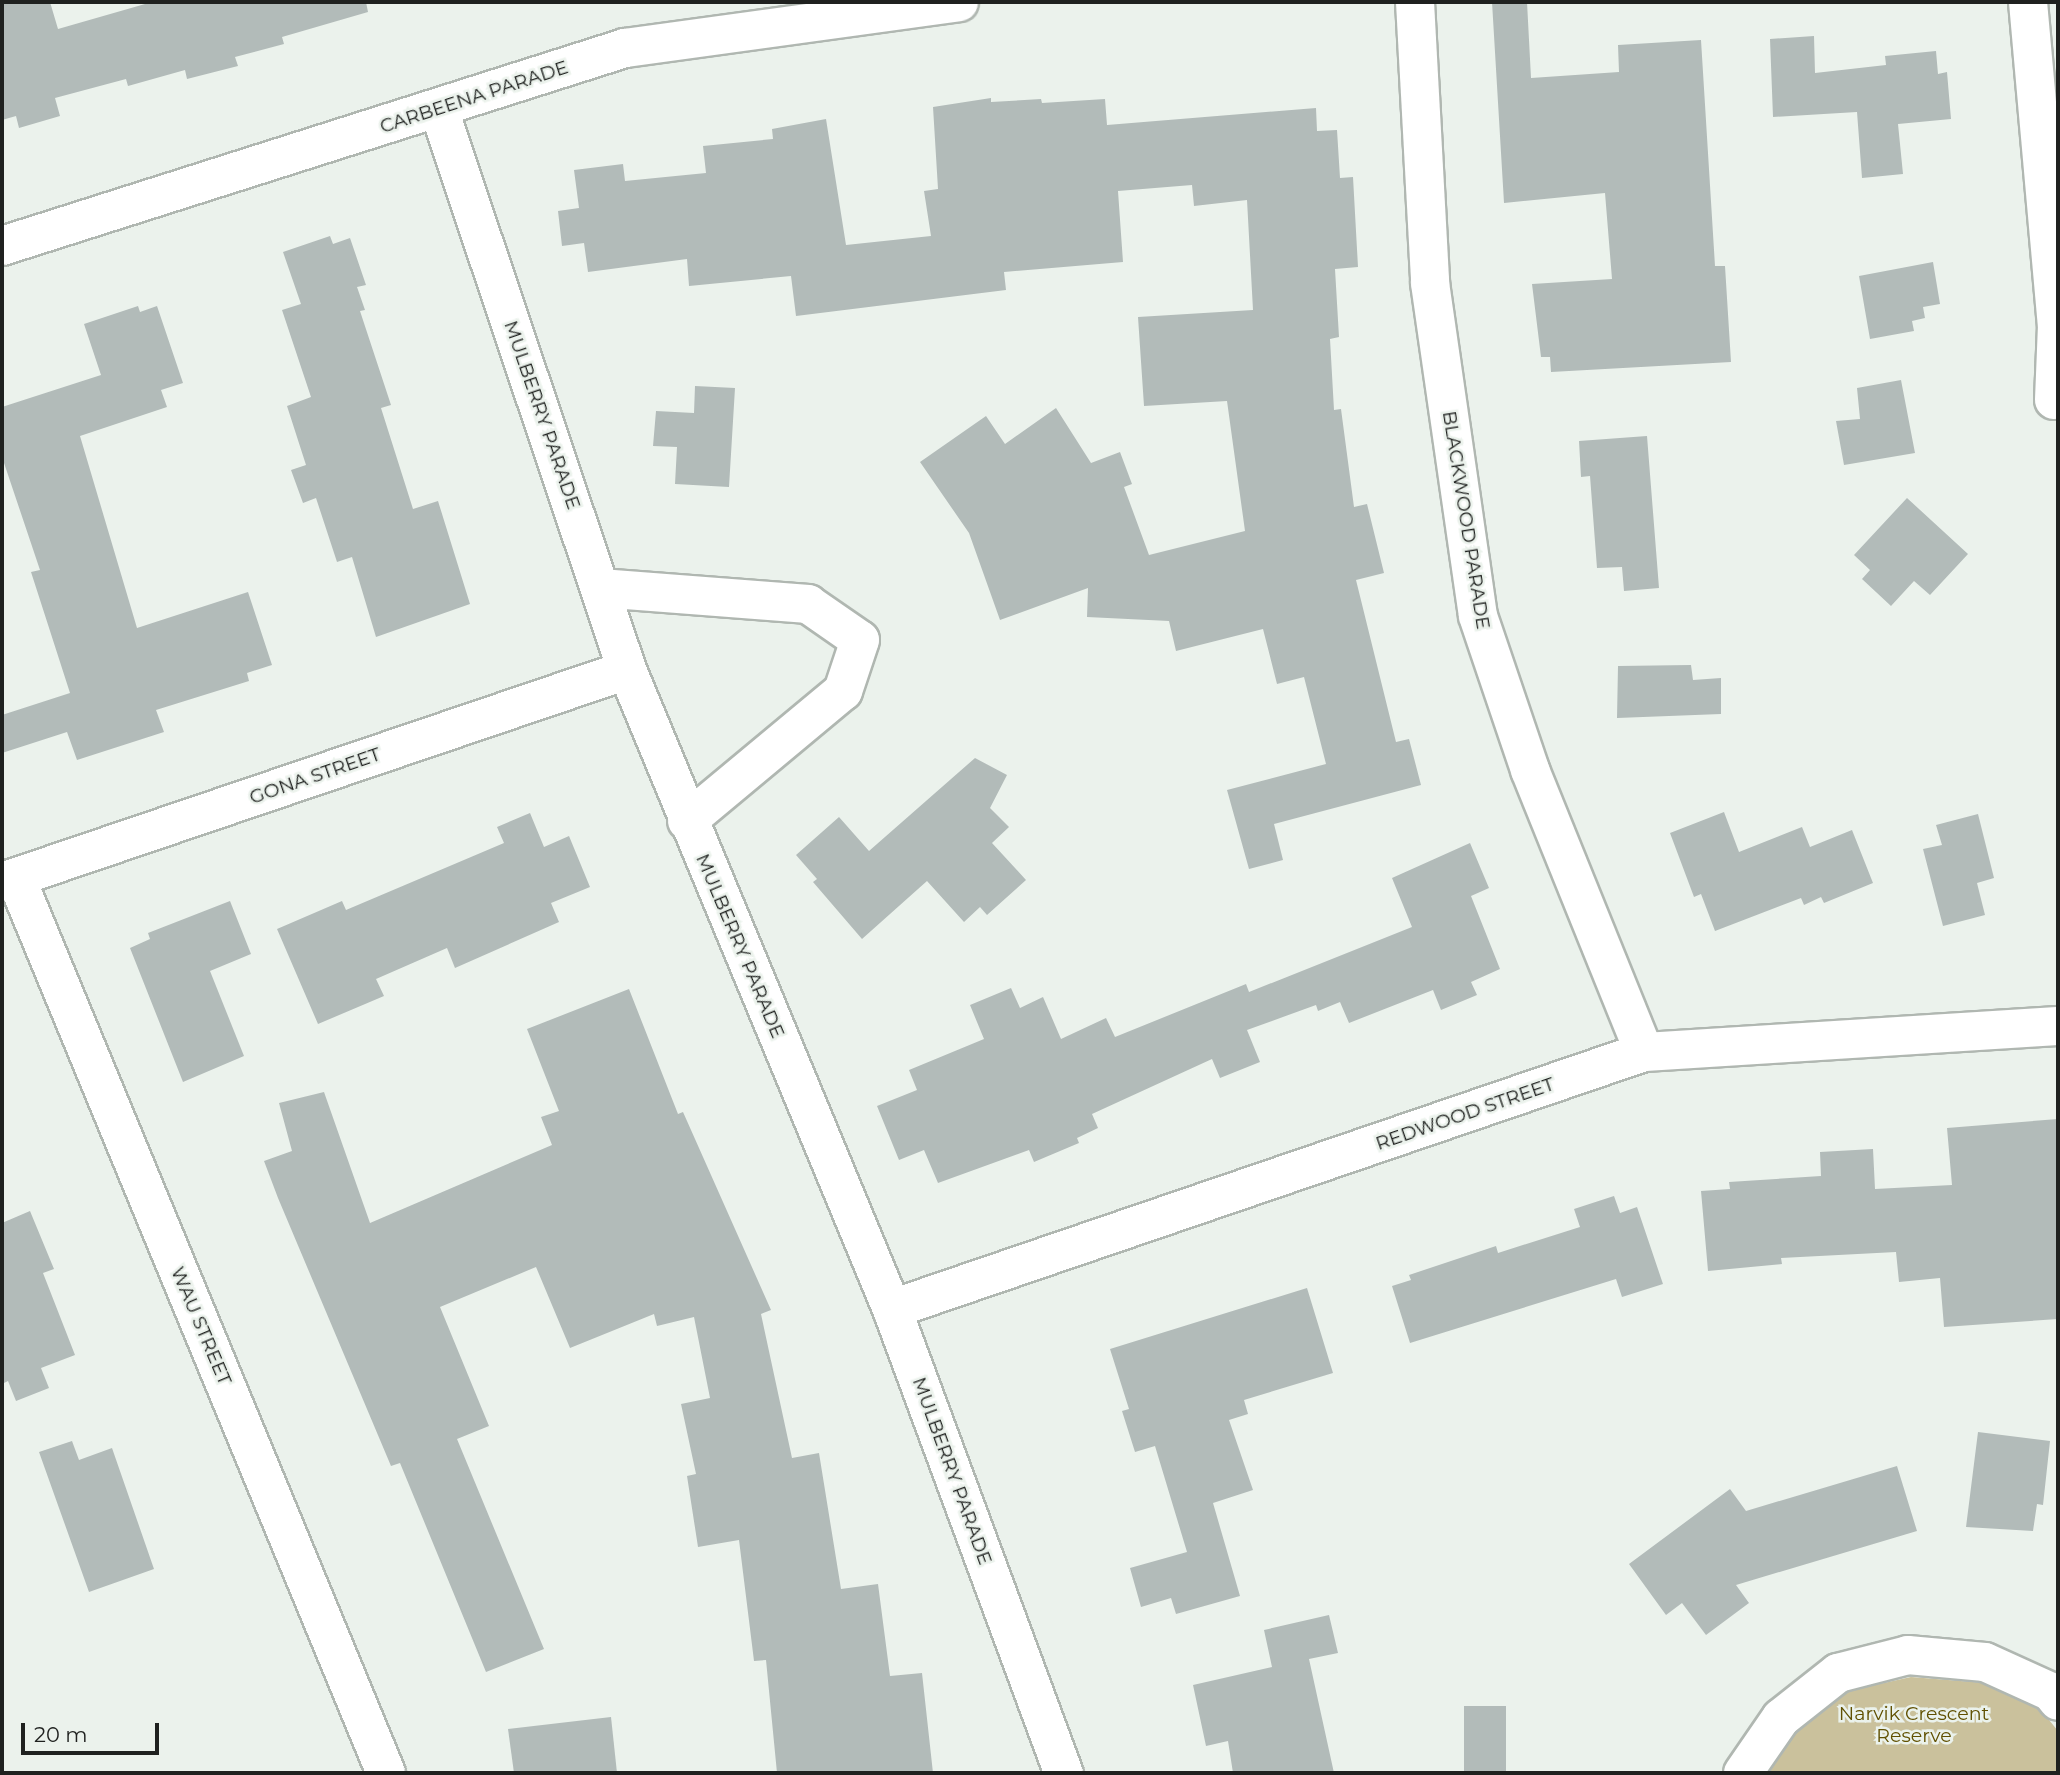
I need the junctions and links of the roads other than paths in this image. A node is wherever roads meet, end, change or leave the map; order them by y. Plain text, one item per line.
1 (959, 2) edge
2 (1415, 2) edge
3 (2028, 2) edge
4 (439, 110) junction
5 (2, 246) edge
6 (2054, 400) dead end
7 (600, 588) junction
8 (628, 670) junction
9 (687, 821) junction
10 (9, 880) edge
11 (2058, 1026) edge
12 (1644, 1052) junction
13 (892, 1310) junction
14 (2058, 1700) edge
15 (386, 1773) edge
16 (1064, 1773) edge
17 (1743, 1773) edge

1 - 4 street, CARBEENA PARADE
2 - 12 street, BLACKWOOD PARADE
3 - 6 street
4 - 5 street, CARBEENA PARADE
4 - 7 street, MULBERRY PARADE
7 - 8 street, MULBERRY PARADE
7 - 9 street
8 - 9 street, MULBERRY PARADE
8 - 10 street, GONA STREET
9 - 13 street, MULBERRY PARADE
10 - 15 street, WAU STREET
11 - 12 street, REDWOOD STREET
12 - 13 street, REDWOOD STREET
13 - 16 street, MULBERRY PARADE
14 - 17 street

